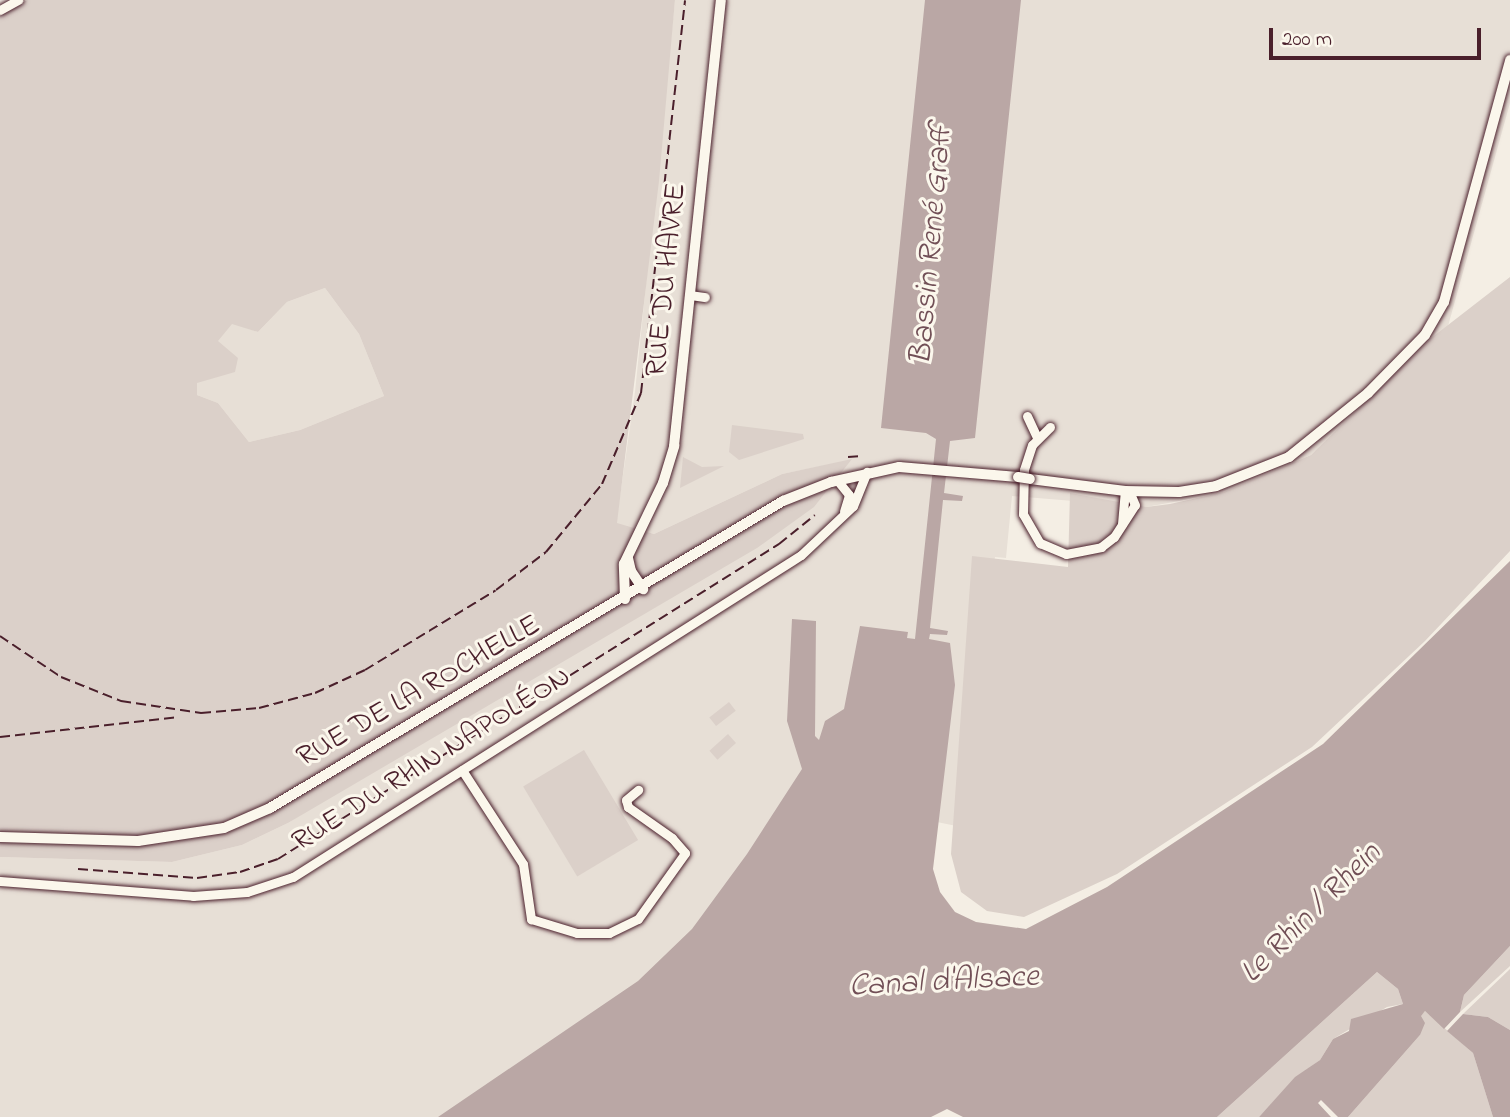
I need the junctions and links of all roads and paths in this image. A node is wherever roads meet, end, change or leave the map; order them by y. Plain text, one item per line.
1 (18, 0) edge
2 (721, 0) edge
3 (0, 10) edge
4 (1510, 60) edge
5 (690, 295) junction
6 (705, 298) dead end
7 (1027, 416) dead end
8 (1050, 427) dead end
9 (1037, 437) junction
10 (867, 472) junction
11 (838, 483) junction
12 (1165, 492) junction
13 (1125, 495) junction
14 (1135, 505) junction
15 (840, 518) junction
16 (1122, 525) junction
17 (628, 555) junction
18 (643, 589) junction
19 (625, 599) junction
20 (462, 771) junction
21 (638, 790) dead end
22 (0, 837) edge
23 (0, 881) edge

1 - 3 street
2 - 5 main road, RUE DU HAVRE
4 - 12 main road
5 - 6 street
5 - 17 main road, RUE DU HAVRE
7 - 9 street
8 - 9 street
9 - 16 street
10 - 11 main road
10 - 13 main road
10 - 15 street, RUE DU RHIN NAPOLÉON
11 - 15 street
11 - 18 main road, RUE DE LA ROCHELLE
12 - 13 main road
12 - 14 street
13 - 14 street
13 - 16 street
14 - 16 street
15 - 20 street, RUE DU RHIN NAPOLÉON
17 - 18 main road
17 - 19 main road, RUE DU HAVRE
18 - 19 main road, RUE DE LA ROCHELLE
19 - 22 main road, RUE DE LA ROCHELLE
20 - 21 street
20 - 23 street, RUE DU RHIN NAPOLÉON

